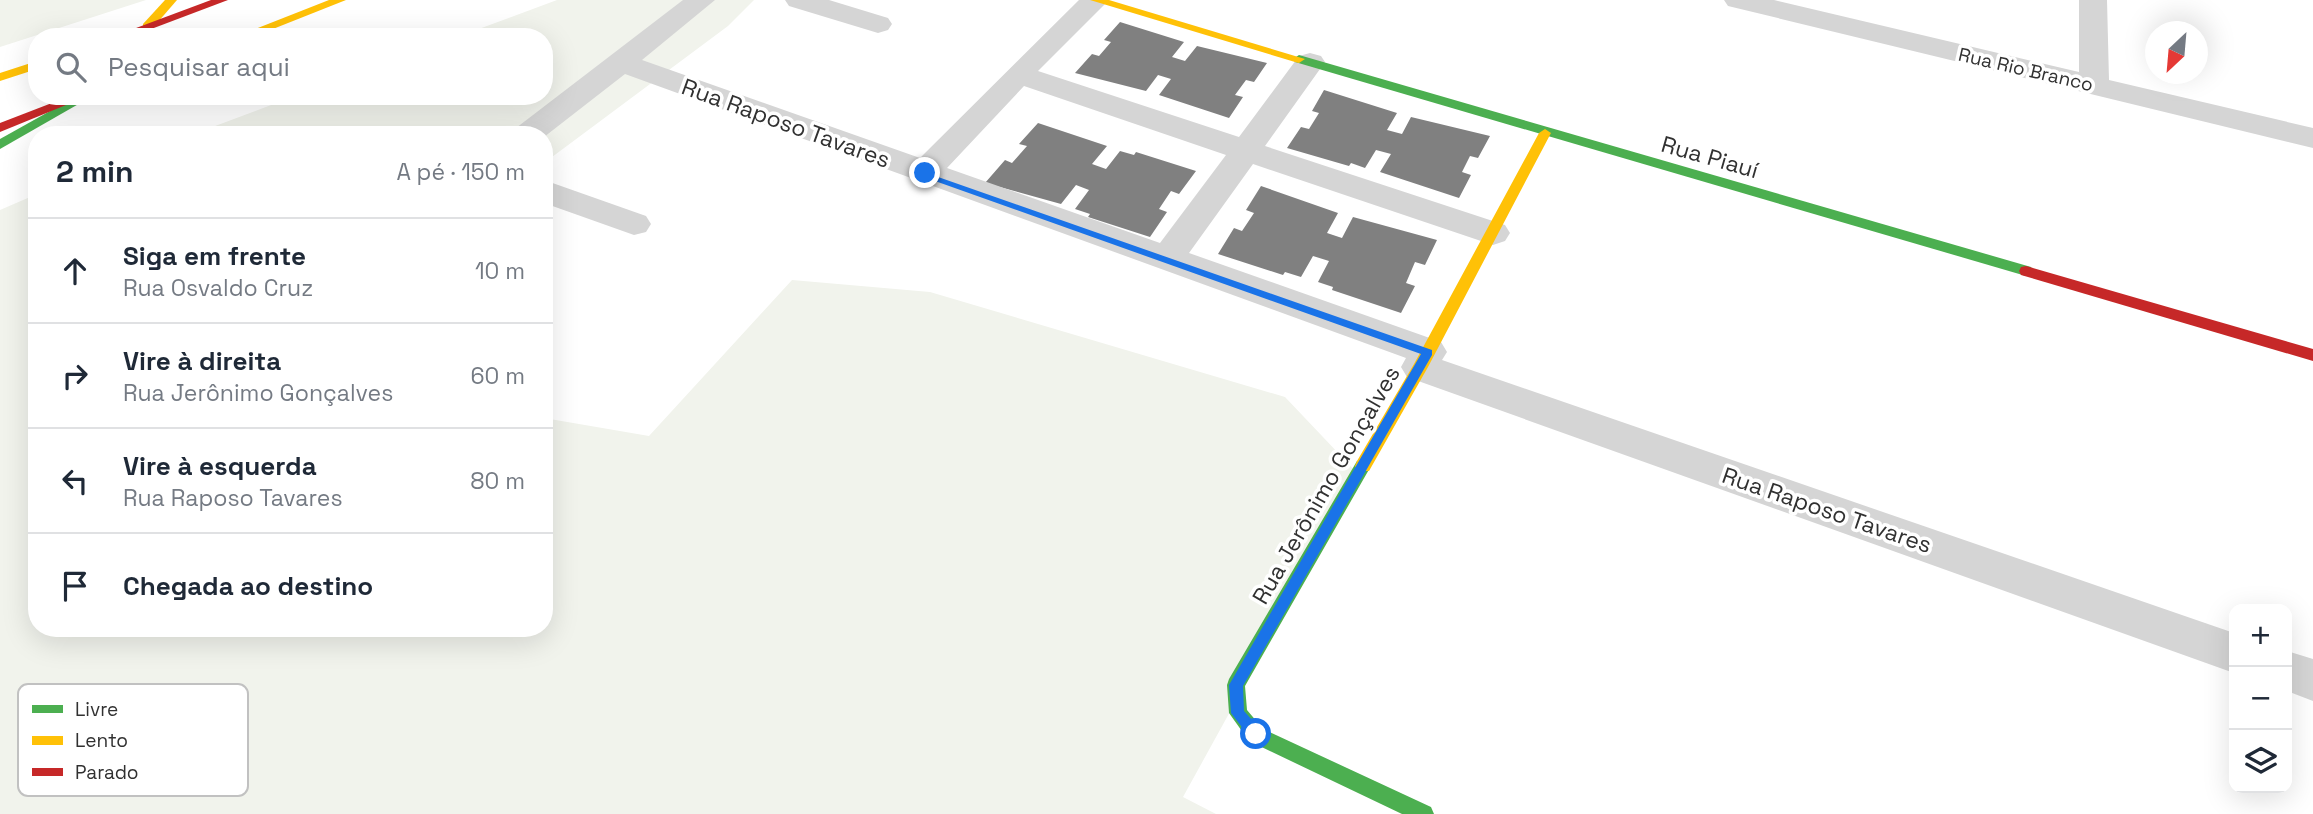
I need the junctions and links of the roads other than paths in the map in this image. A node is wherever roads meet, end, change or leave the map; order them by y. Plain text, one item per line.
1 (171, 0) edge
2 (222, 0) edge
3 (340, 0) edge
4 (701, 0) edge
5 (799, 0) edge
6 (1096, 0) edge
7 (1738, 0) edge
8 (2093, 0) edge
9 (878, 24) dead end
10 (147, 27) junction
11 (144, 28) edge
12 (265, 28) edge
13 (620, 62) junction
14 (1310, 62) junction
15 (28, 68) edge
16 (1018, 74) junction
17 (0, 77) edge
18 (2094, 85) junction
19 (60, 105) edge
20 (69, 105) edge
21 (33, 126) edge
22 (538, 126) edge
23 (0, 128) edge
24 (28, 129) edge
25 (1545, 133) junction
26 (2313, 138) edge
27 (0, 145) edge
28 (1248, 151) junction
29 (925, 173) junction
30 (553, 194) edge
31 (634, 224) dead end
32 (1493, 233) junction
33 (1166, 260) junction
34 (2313, 355) edge
35 (1424, 360) junction
36 (2229, 651) edge
37 (2292, 673) edge
38 (2313, 680) edge
39 (1424, 814) edge

1 - 10 street
2 - 10 street
3 - 12 street
4 - 13 street
5 - 9 street
6 - 14 street, Rua Piauí
6 - 16 street
7 - 18 street, Rua Rio Branco
8 - 18 street
10 - 11 street
13 - 22 street
13 - 29 street, Rua Raposo Tavares
14 - 25 street, Rua Piauí
14 - 28 street
15 - 17 street
16 - 28 street
16 - 29 street
18 - 26 street, Rua Rio Branco
19 - 23 street
20 - 21 street
24 - 27 street
25 - 32 street, Rua Jerônimo Gonçalves
25 - 34 street, Rua Piauí
28 - 32 street
28 - 33 street
29 - 33 street, Rua Raposo Tavares
30 - 31 street
32 - 35 street, Rua Jerônimo Gonçalves
33 - 35 street, Rua Raposo Tavares
35 - 36 street, Rua Raposo Tavares
35 - 39 street, Rua Jerônimo Gonçalves
37 - 38 street

